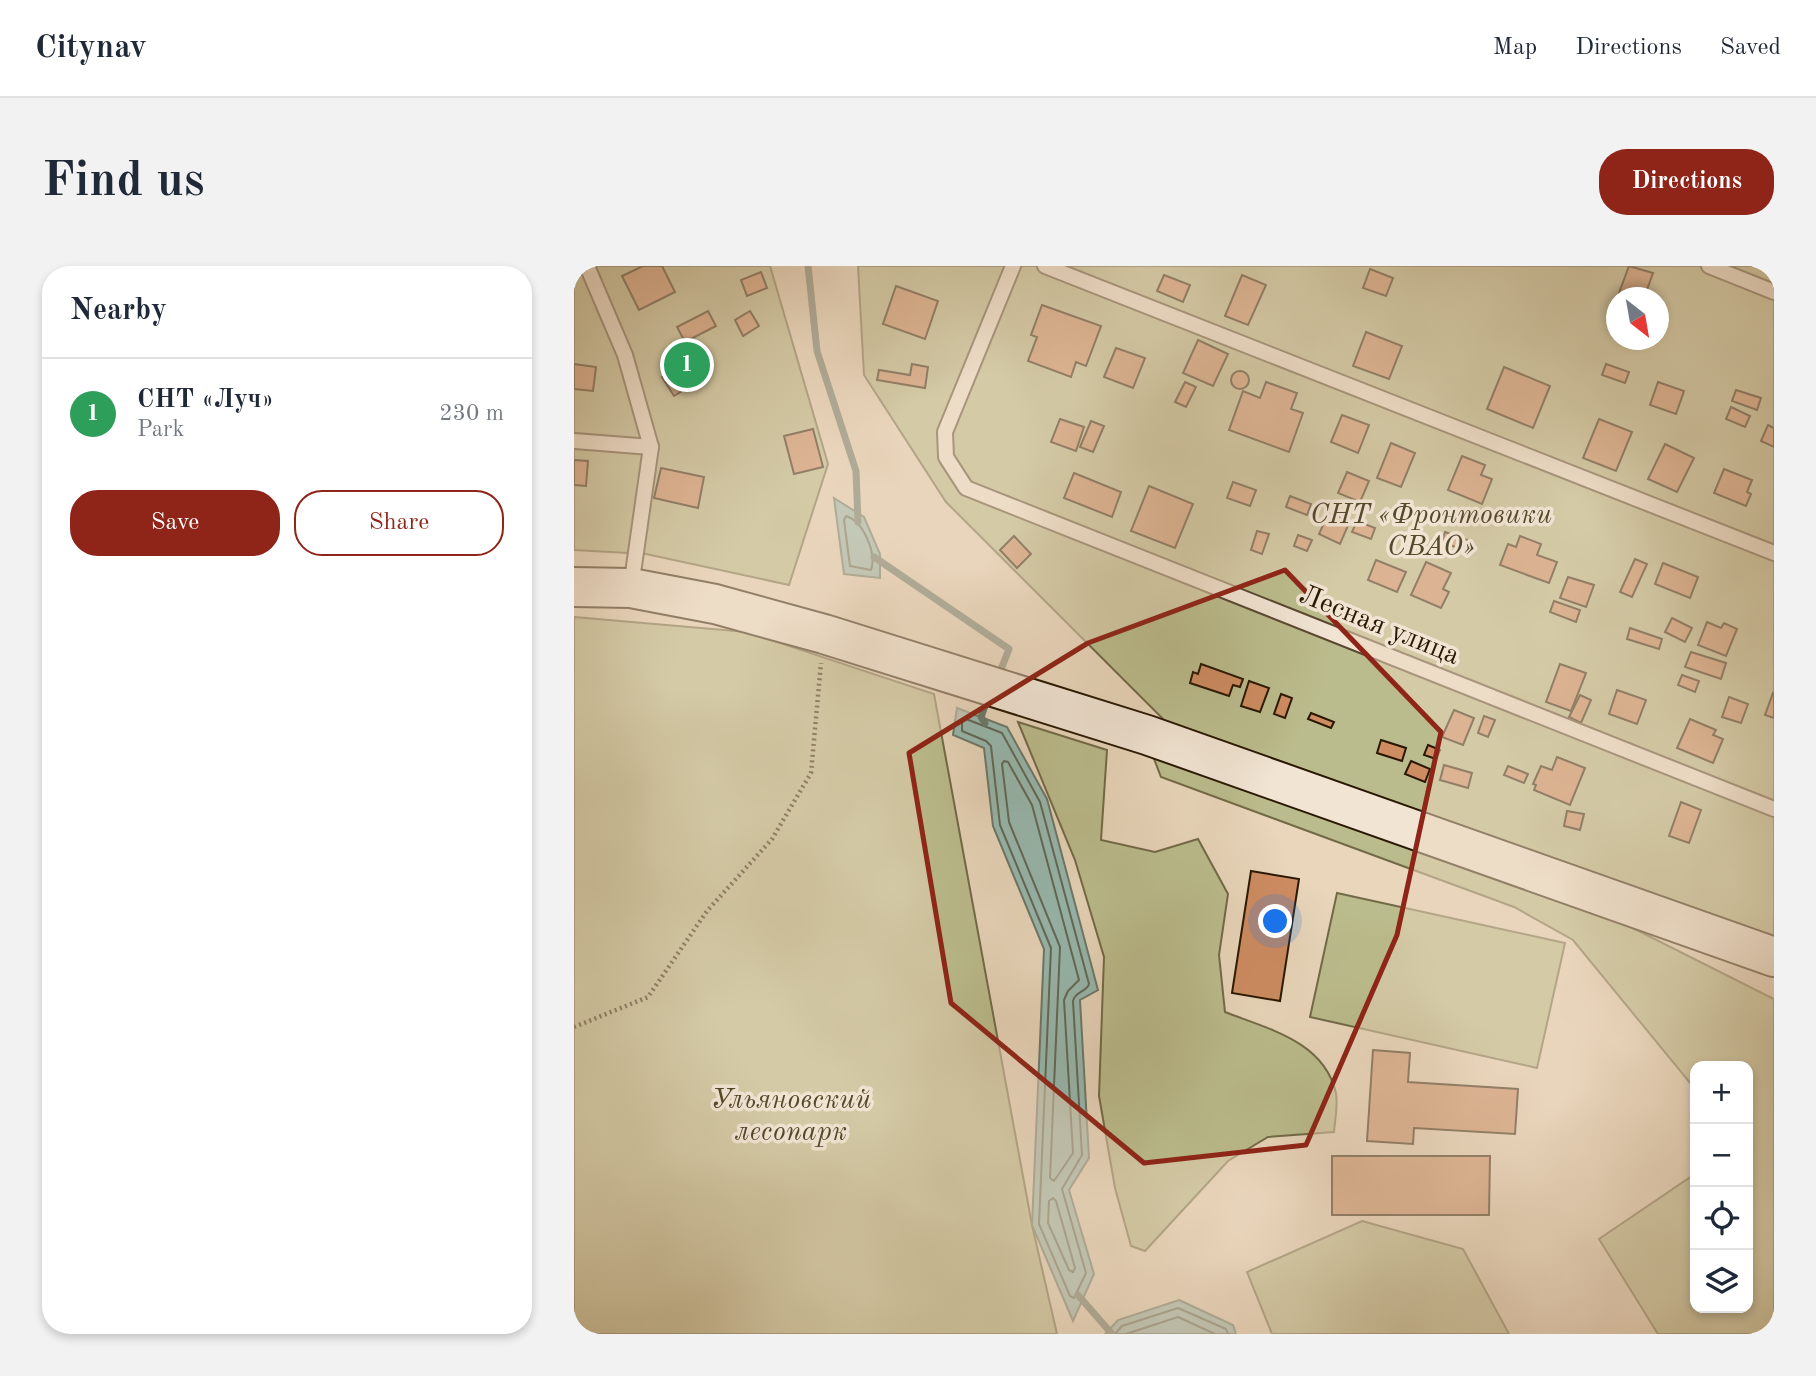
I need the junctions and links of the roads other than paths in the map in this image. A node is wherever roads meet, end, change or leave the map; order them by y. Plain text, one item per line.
1 (587, 266) edge
2 (1013, 266) edge
3 (1045, 266) edge
4 (1709, 266) edge
5 (1774, 292) edge
6 (574, 440) edge
7 (650, 447) junction
8 (1774, 553) edge
9 (574, 587) edge
10 (631, 588) junction
11 (1774, 809) edge
12 (1774, 957) edge

1 - 7 lane
2 - 11 lane, Лесная улица
3 - 8 lane
4 - 5 lane
6 - 7 lane
7 - 10 lane
9 - 10 street
10 - 12 street

